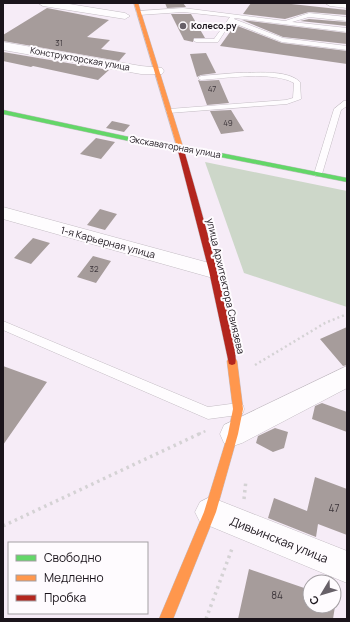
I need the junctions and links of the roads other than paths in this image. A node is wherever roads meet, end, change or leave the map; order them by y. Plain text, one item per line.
1 (43, 3) edge
2 (136, 3) edge
3 (196, 3) edge
4 (330, 3) edge
5 (347, 5) edge
6 (201, 12) junction
7 (139, 13) junction
8 (125, 16) dead end
9 (232, 18) junction
10 (347, 19) edge
11 (286, 22) junction
12 (347, 30) edge
13 (196, 40) dead end
14 (3, 46) edge
15 (347, 48) edge
16 (157, 71) junction
17 (201, 78) dead end
18 (347, 103) edge
19 (169, 111) junction
20 (3, 112) edge
21 (180, 147) junction
22 (318, 174) junction
23 (347, 180) edge
24 (3, 213) edge
25 (213, 271) junction
26 (3, 325) edge
27 (347, 376) edge
28 (238, 409) junction
29 (233, 434) junction
30 (210, 512) junction
31 (347, 567) edge
32 (166, 619) edge

1 - 8 street
2 - 7 main road, улица Архитектора Свиязева
3 - 6 lane
4 - 5 street
6 - 7 lane
6 - 9 lane
7 - 16 main road, улица Архитектора Свиязева
9 - 11 lane
9 - 13 lane
9 - 15 lane
10 - 11 lane
11 - 12 lane
14 - 16 street, Конструкторская улица
16 - 19 main road, улица Архитектора Свиязева
17 - 19 lane
18 - 22 lane
19 - 21 main road, улица Архитектора Свиязева
20 - 21 main road, Экскаваторная улица
21 - 22 main road, Экскаваторная улица
21 - 25 main road, улица Архитектора Свиязева
22 - 23 main road, Экскаваторная улица
24 - 25 street, 1-я Карьерная улица
25 - 28 main road, улица Архитектора Свиязева
26 - 28 lane
27 - 29 street
28 - 29 main road, улица Архитектора Свиязева
29 - 30 main road, улица Архитектора Свиязева
30 - 31 street, Дивьинская улица
30 - 32 main road, улица Архитектора Свиязева

